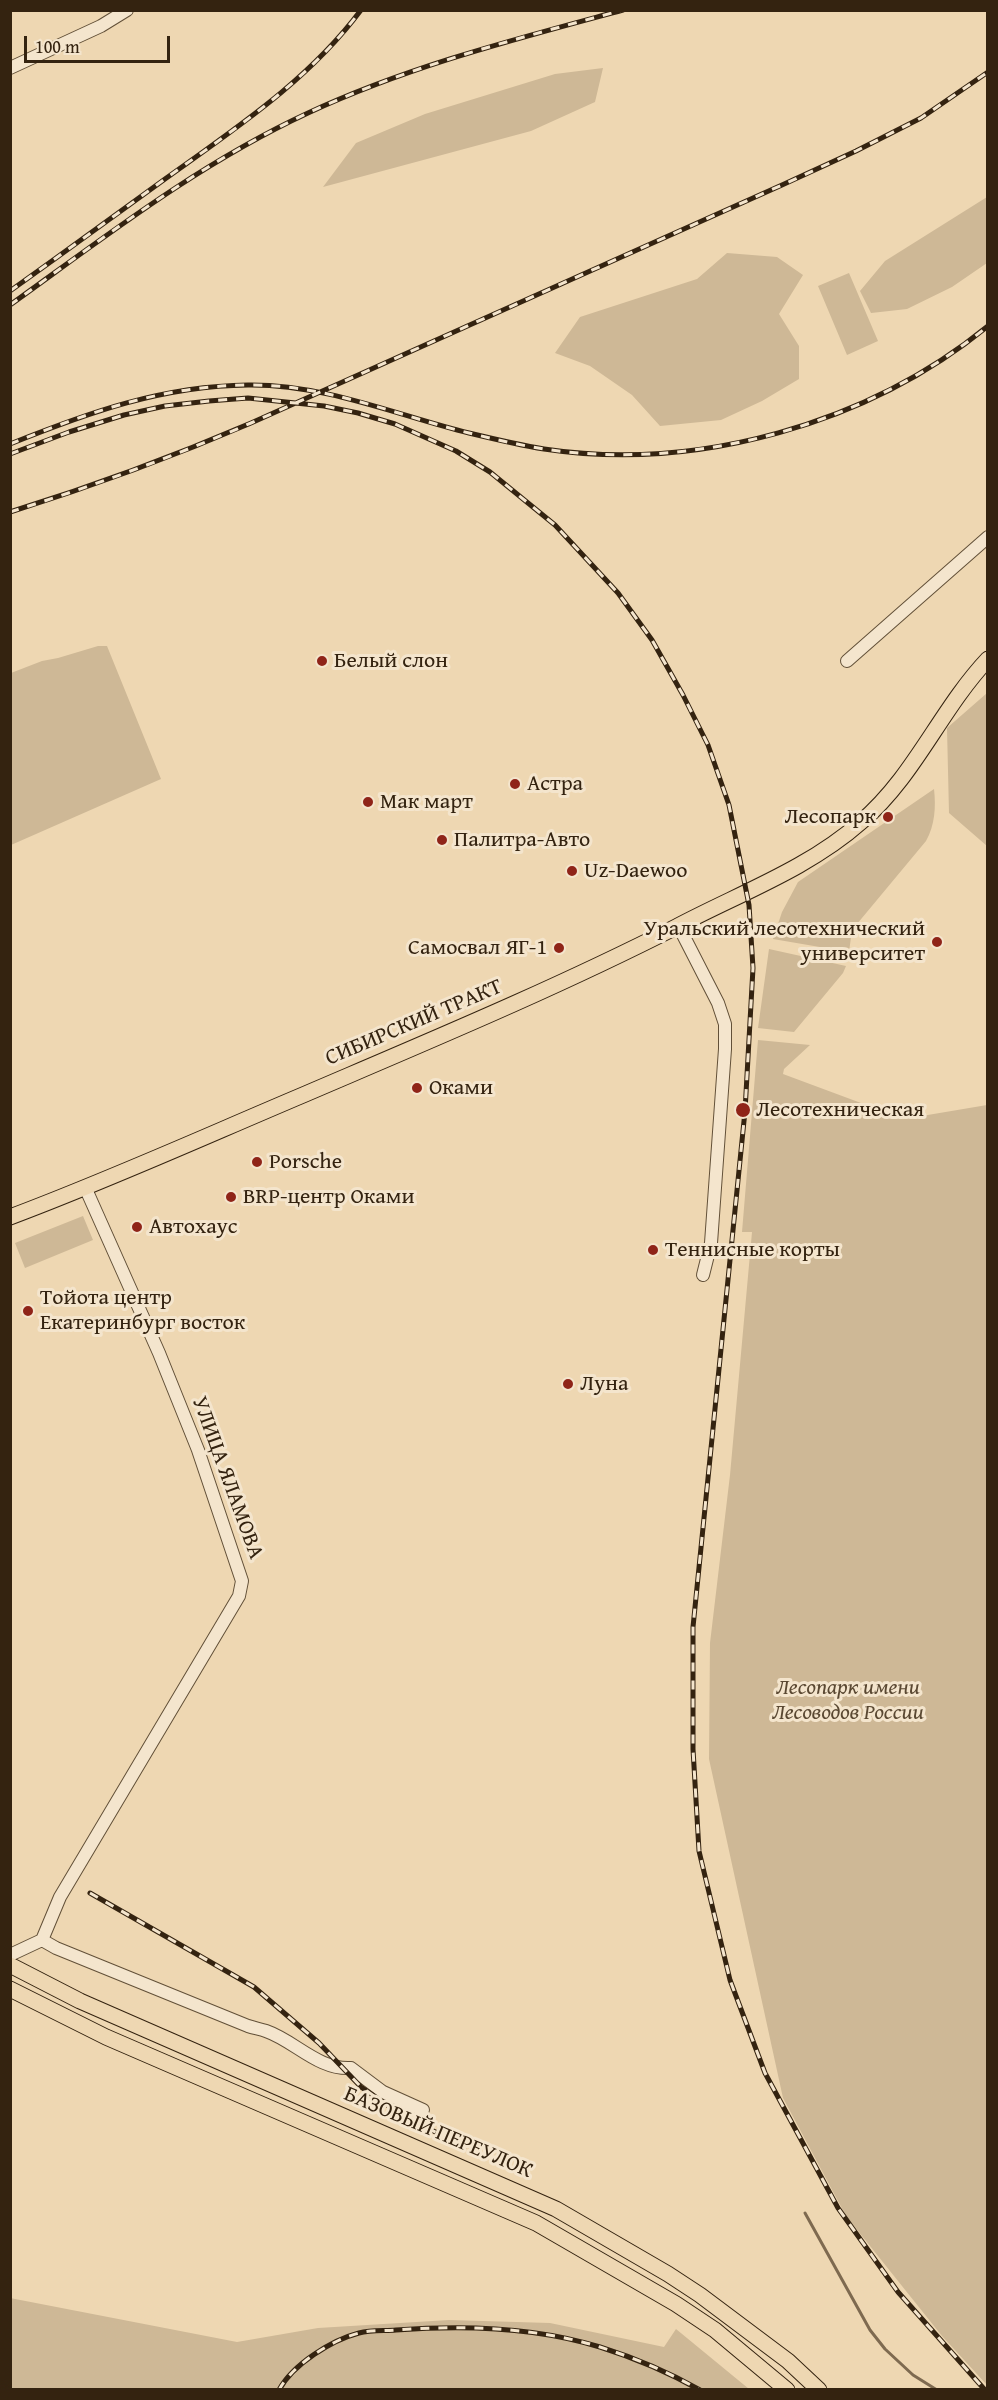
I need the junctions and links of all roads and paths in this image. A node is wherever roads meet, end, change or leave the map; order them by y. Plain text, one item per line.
1 (128, 10) edge
2 (10, 68) edge
3 (987, 537) edge
4 (987, 659) edge
5 (847, 661) dead end
6 (678, 925) junction
7 (85, 1187) junction
8 (10, 1217) edge
9 (703, 1275) dead end
10 (42, 1940) junction
11 (10, 1954) edge
12 (10, 1965) edge
13 (10, 1989) edge
14 (116, 2017) junction
15 (106, 2037) junction
16 (423, 2110) dead end
17 (787, 2390) edge
18 (819, 2390) edge

1 - 2 street
3 - 5 street
4 - 6 main road, СИБИРСКИЙ ТРАКТ
6 - 7 main road, СИБИРСКИЙ ТРАКТ
6 - 9 street
7 - 8 main road, СИБИРСКИЙ ТРАКТ
7 - 10 street, УЛИЦА ЯЛАМОВА
10 - 11 street
10 - 16 street
12 - 14 main road, БАЗОВЫЙ ПЕРЕУЛОК
13 - 15 main road, БАЗОВЫЙ ПЕРЕУЛОК
14 - 15 main road
14 - 18 main road, БАЗОВЫЙ ПЕРЕУЛОК
15 - 17 main road, БАЗОВЫЙ ПЕРЕУЛОК

